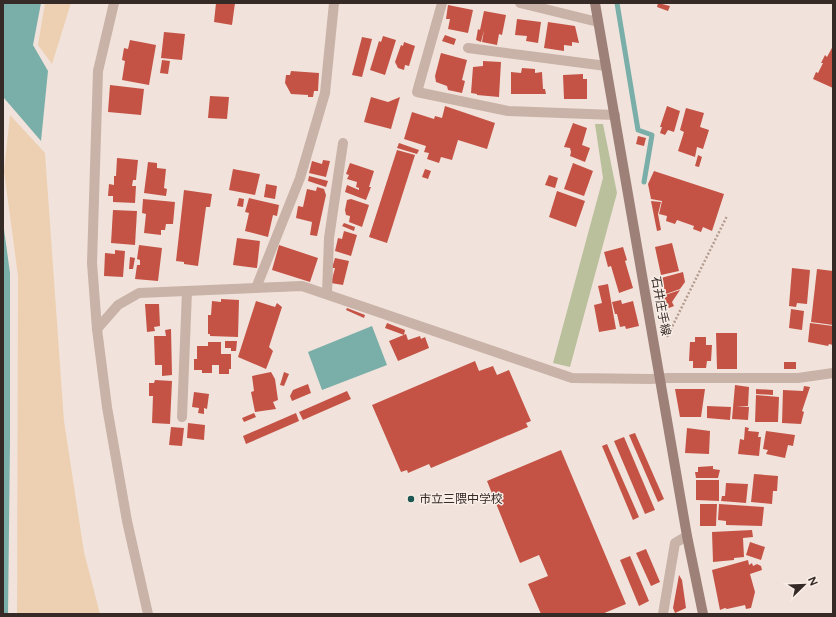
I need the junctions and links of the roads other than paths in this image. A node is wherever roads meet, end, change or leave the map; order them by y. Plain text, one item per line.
1 (114, 3) edge
2 (334, 3) edge
3 (442, 3) edge
4 (520, 3) edge
5 (595, 3) edge
6 (598, 22) junction
7 (468, 48) dead end
8 (606, 66) junction
9 (615, 115) junction
10 (342, 143) dead end
11 (256, 288) junction
12 (186, 291) junction
13 (327, 294) junction
14 (97, 329) junction
15 (833, 373) edge
16 (661, 379) junction
17 (182, 416) dead end
18 (687, 536) junction
19 (148, 614) edge
20 (663, 614) edge
21 (702, 614) edge

1 - 14 street
2 - 11 street
3 - 9 street
4 - 6 street
5 - 6 street, 石井庄手線
6 - 8 street, 石井庄手線
7 - 8 street
8 - 9 street, 石井庄手線
9 - 16 street, 石井庄手線
10 - 13 street
11 - 12 street
11 - 13 street
12 - 14 street
12 - 17 street
13 - 16 street
14 - 19 street
15 - 16 street
16 - 18 street, 石井庄手線
18 - 20 street
18 - 21 street, 石井庄手線

